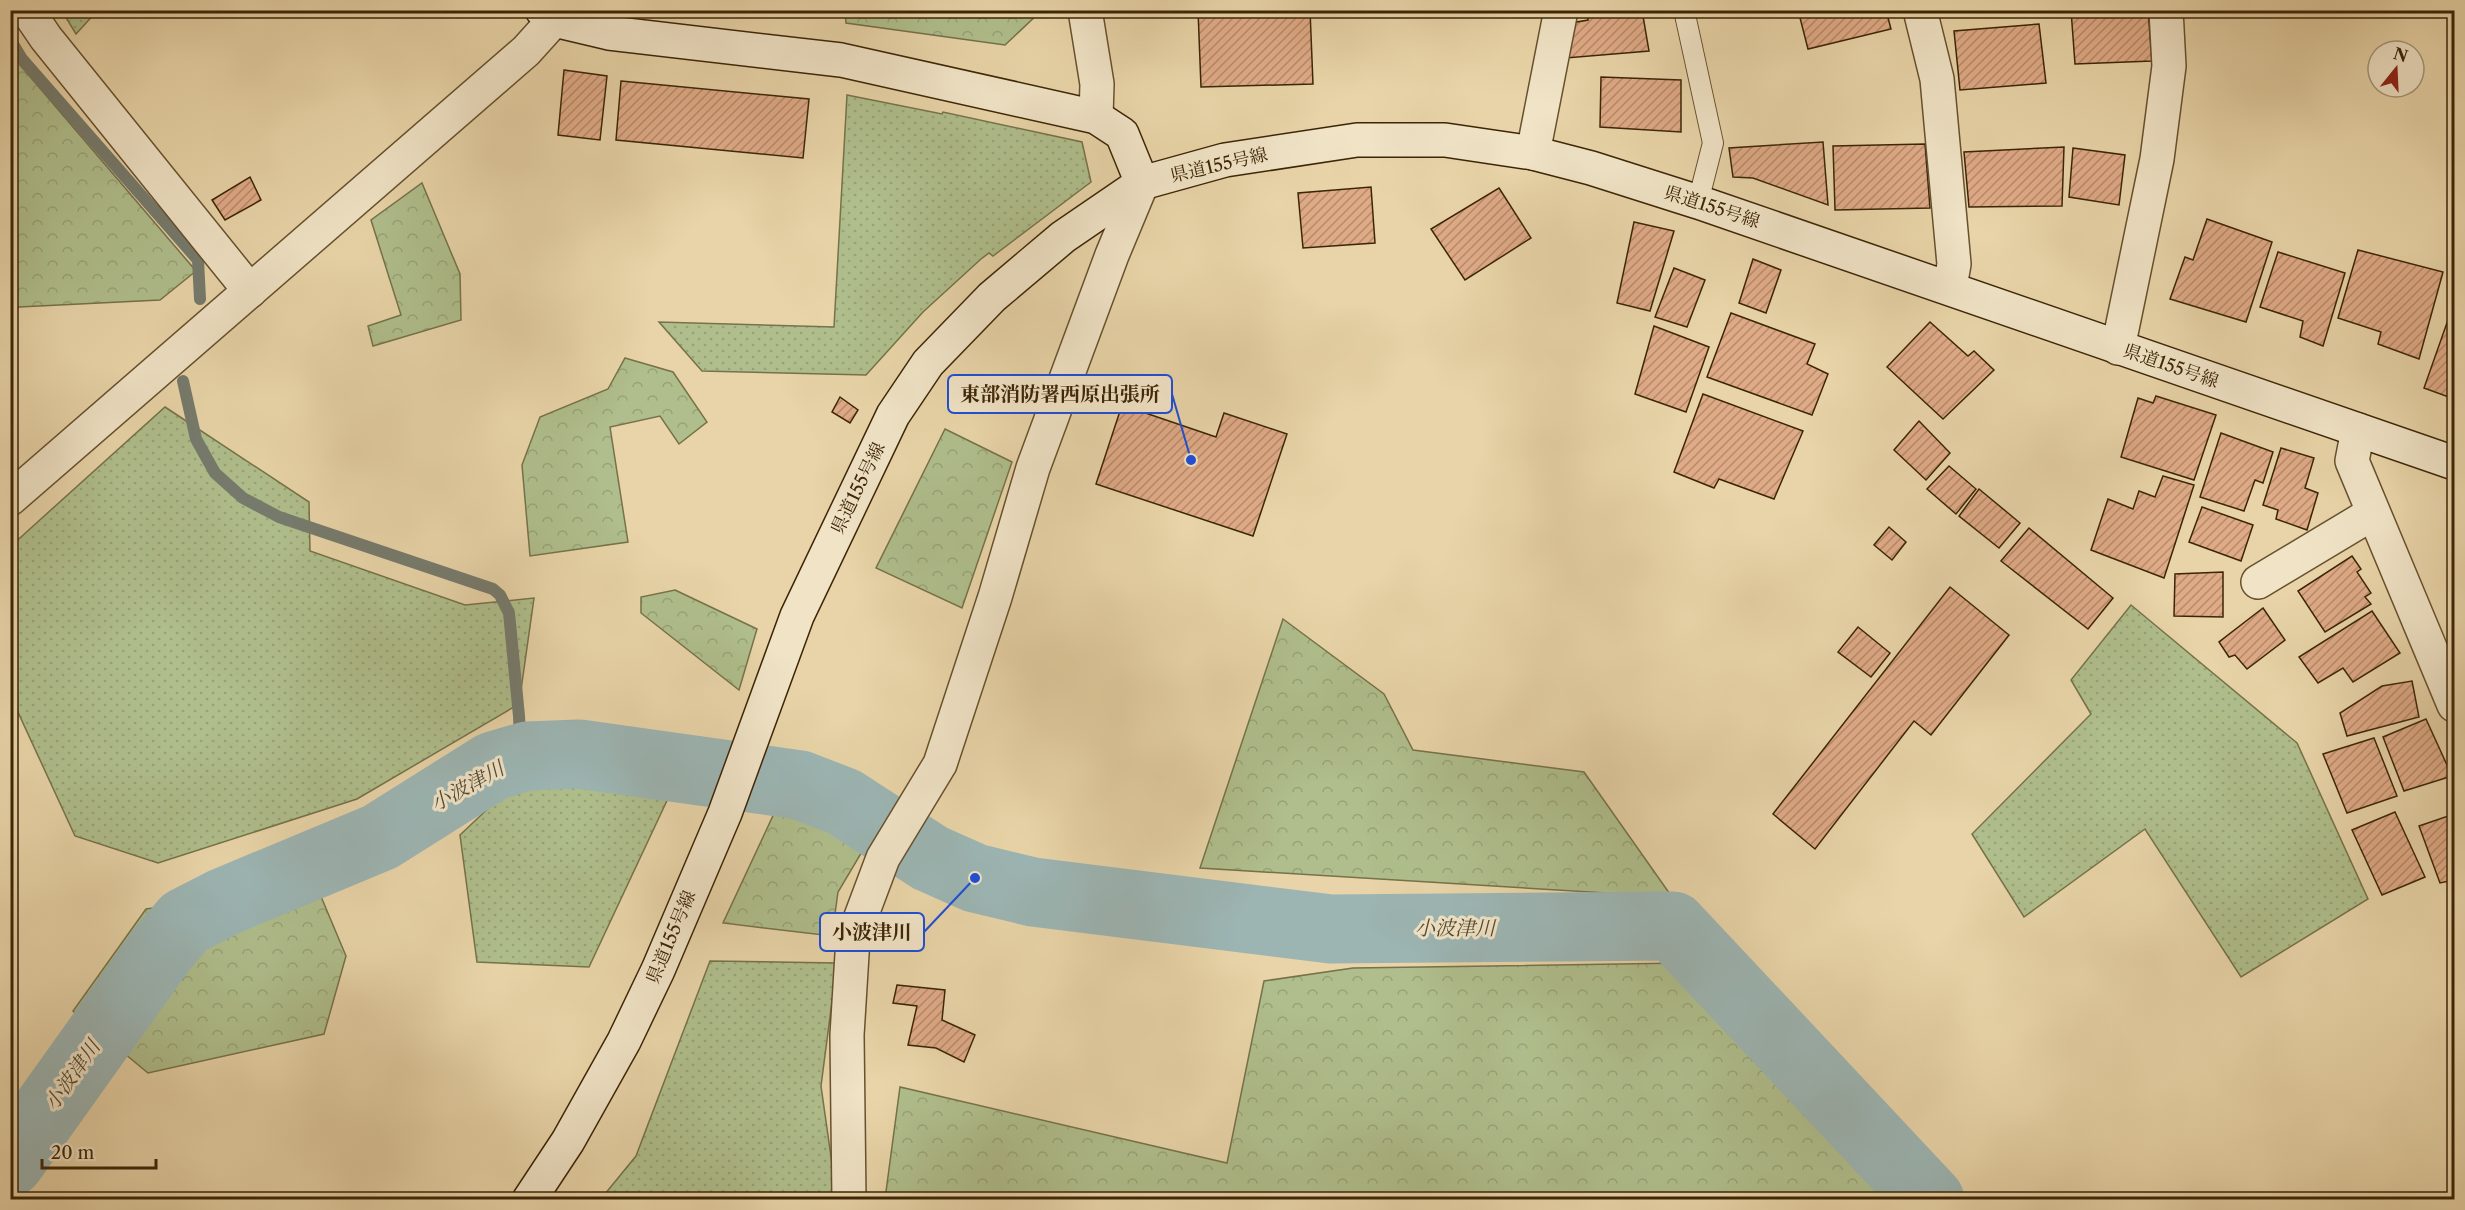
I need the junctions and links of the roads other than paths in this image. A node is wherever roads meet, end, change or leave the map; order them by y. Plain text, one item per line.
1 (27, 10) edge
2 (1085, 10) edge
3 (1561, 10) edge
4 (1684, 10) edge
5 (1920, 10) edge
6 (2166, 10) edge
7 (548, 15) edge
8 (1096, 117) junction
9 (1533, 153) junction
10 (1142, 183) junction
11 (1698, 202) junction
12 (1950, 287) junction
13 (250, 291) junction
14 (2118, 348) junction
15 (2358, 430) junction
16 (2454, 463) edge
17 (10, 499) edge
18 (2373, 513) junction
19 (2258, 582) dead end
20 (2454, 705) edge
21 (529, 1200) edge
22 (849, 1200) edge

1 - 13 street
2 - 8 street
3 - 9 street
4 - 11 lane
5 - 12 street
6 - 14 street
7 - 8 street
7 - 13 street
8 - 10 street
9 - 10 street, 県道155号線
9 - 11 street, 県道155号線
10 - 21 street, 県道155号線
10 - 22 street
11 - 12 street, 県道155号線
12 - 14 street, 県道155号線
13 - 17 street
14 - 15 street, 県道155号線
15 - 16 street, 県道155号線
15 - 18 street
18 - 19 street
18 - 20 street

